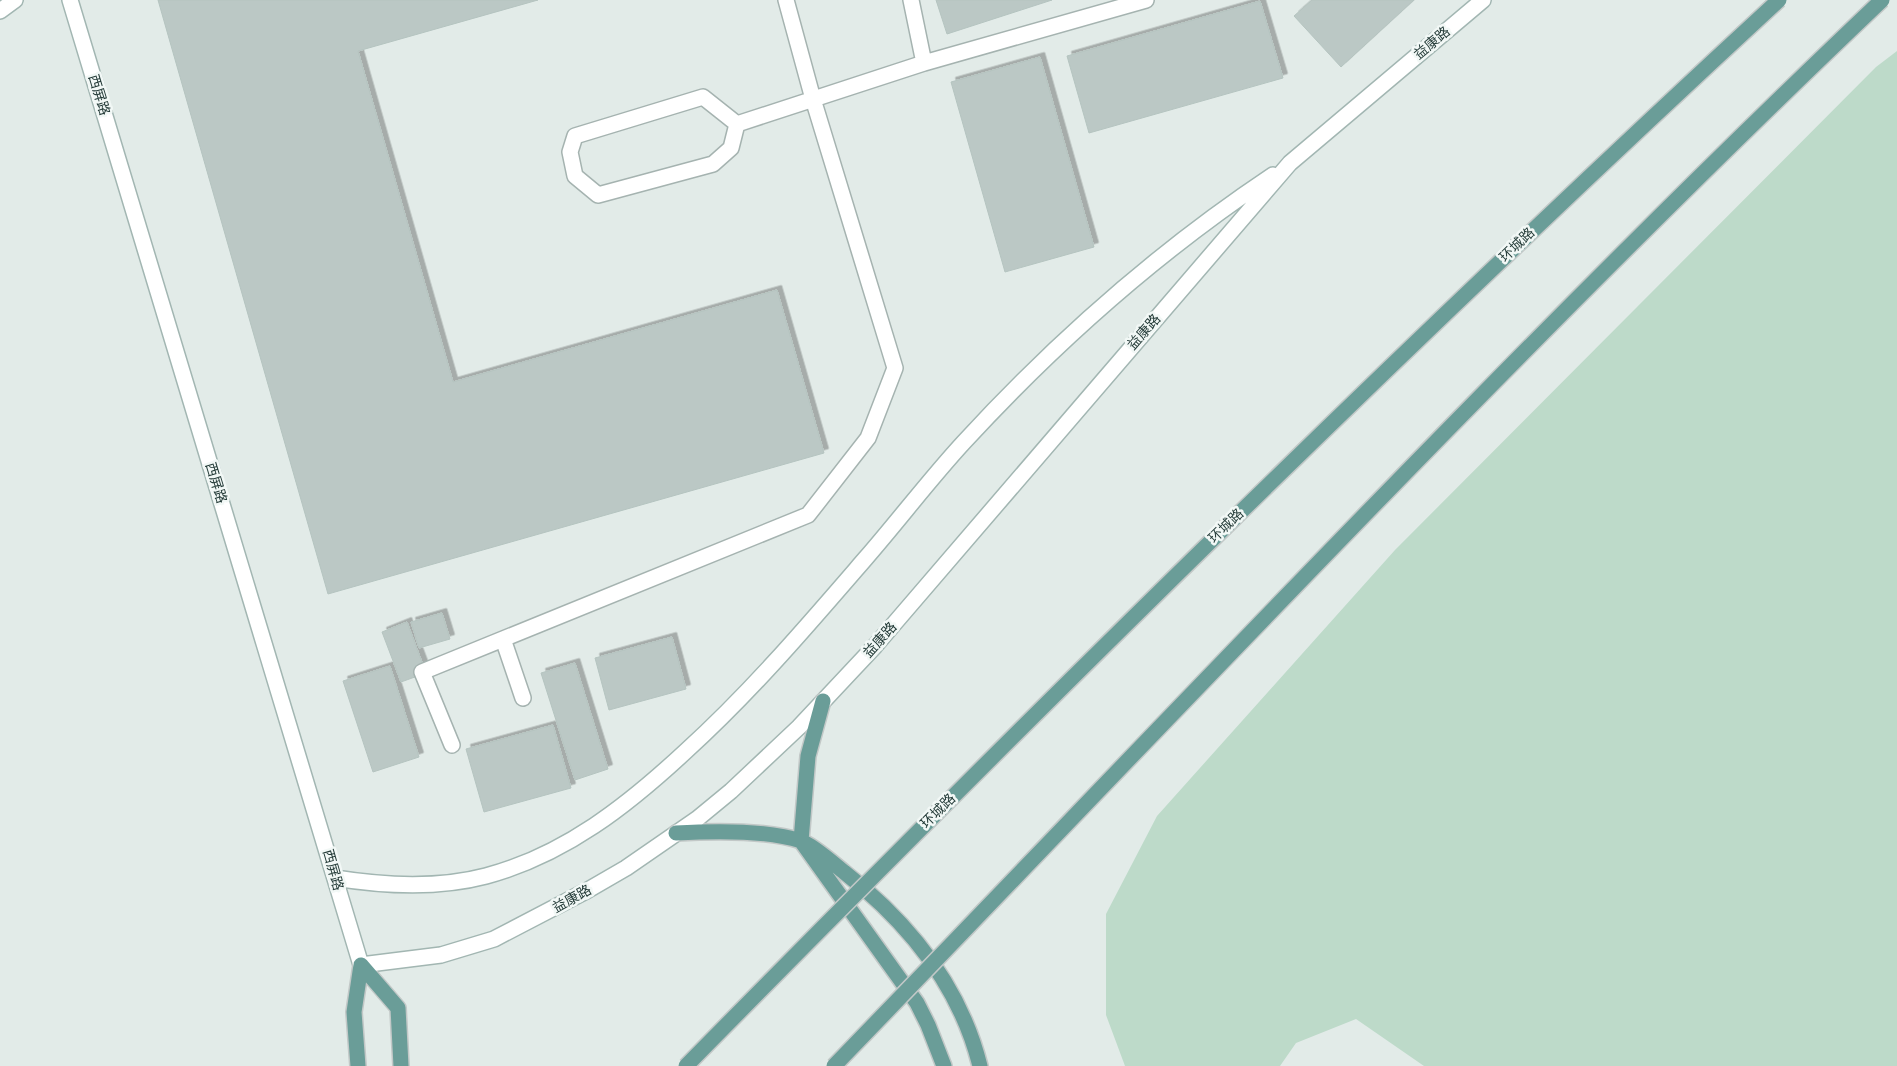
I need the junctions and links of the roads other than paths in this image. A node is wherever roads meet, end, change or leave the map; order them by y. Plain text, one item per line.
1 (15, 0) edge
2 (70, 0) edge
3 (786, 0) edge
4 (911, 0) edge
5 (1146, 0) edge
6 (1483, 0) edge
7 (1779, 0) edge
8 (1882, 0) edge
9 (0, 12) edge
10 (924, 63) junction
11 (813, 99) junction
12 (737, 124) junction
13 (1290, 163) junction
14 (503, 639) junction
15 (523, 698) dead end
16 (823, 701) junction
17 (452, 745) dead end
18 (676, 833) junction
19 (801, 841) junction
20 (335, 878) junction
21 (361, 965) junction
22 (358, 1066) edge
23 (401, 1066) edge
24 (686, 1066) edge
25 (834, 1066) edge
26 (944, 1066) edge
27 (980, 1066) edge

1 - 9 main road
2 - 20 main road, 西屏路
3 - 11 main road
4 - 10 main road
5 - 10 main road
6 - 13 main road, 益康路
7 - 24 main road, 环城路, bridge
8 - 25 main road, bridge
10 - 11 main road
11 - 12 main road
11 - 14 main road
12 - 12 main road
13 - 16 main road, 益康路
13 - 20 main road, 益康路
14 - 15 main road
14 - 17 main road
16 - 18 main road, 益康路
16 - 19 main road
18 - 19 main road
18 - 21 main road, 益康路
19 - 26 main road
19 - 27 main road
20 - 21 main road, 西屏路
21 - 22 main road
21 - 23 main road

